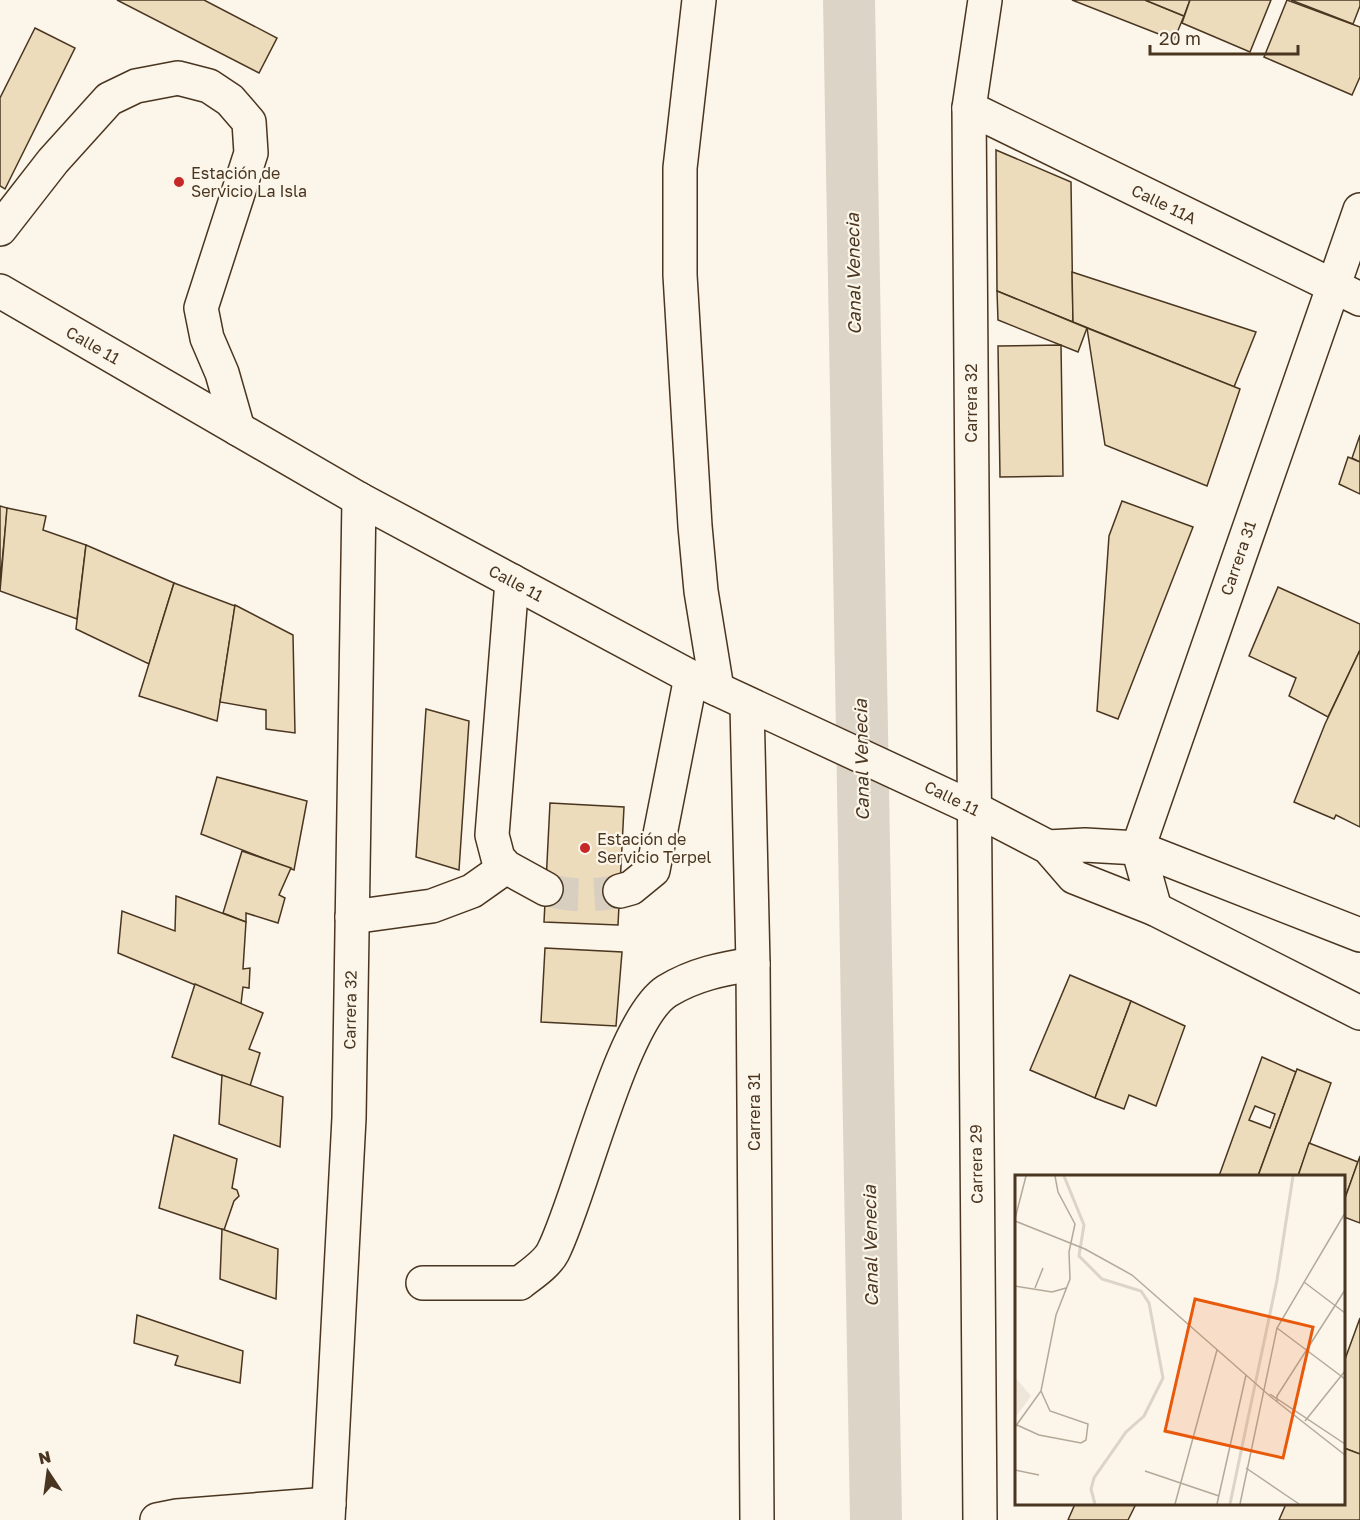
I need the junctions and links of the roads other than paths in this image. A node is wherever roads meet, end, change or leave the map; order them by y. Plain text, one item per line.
1 (699, 0) edge
2 (985, 0) edge
3 (969, 108) junction
4 (1360, 210) edge
5 (0, 229) edge
6 (0, 291) edge
7 (1346, 293) edge
8 (238, 429) junction
9 (359, 499) junction
10 (512, 581) junction
11 (704, 683) junction
12 (747, 704) junction
13 (973, 808) junction
14 (1048, 847) junction
15 (1138, 848) junction
16 (506, 867) junction
17 (546, 889) tunnel mouth
18 (620, 891) tunnel mouth
19 (1155, 909) junction
20 (352, 917) junction
21 (1360, 934) edge
22 (753, 964) junction
23 (1360, 1013) edge
24 (423, 1283) dead end
25 (329, 1512) edge
26 (157, 1520) edge
27 (757, 1520) edge
28 (980, 1520) edge

1 - 11 street
2 - 3 street, Carrera 32
3 - 7 street, Calle 11A
3 - 13 street, Carrera 32
4 - 7 street, Carrera 31
5 - 8 street
6 - 8 street, Calle 11
7 - 15 street, Carrera 31
8 - 9 street, Calle 11
9 - 10 street, Calle 11
9 - 20 street, Carrera 32
10 - 11 street, Calle 11
10 - 16 street
11 - 12 street, Calle 11
11 - 18 street
12 - 13 street, Calle 11
12 - 22 street, Carrera 31
13 - 14 street, Calle 11
13 - 28 street, Carrera 29
14 - 15 street
14 - 19 street, Calle 11
15 - 19 street
15 - 21 street
16 - 17 street
16 - 20 street
19 - 23 street, Calle 11
20 - 25 street, Carrera 32
22 - 24 street
22 - 27 street, Carrera 31
25 - 26 street

